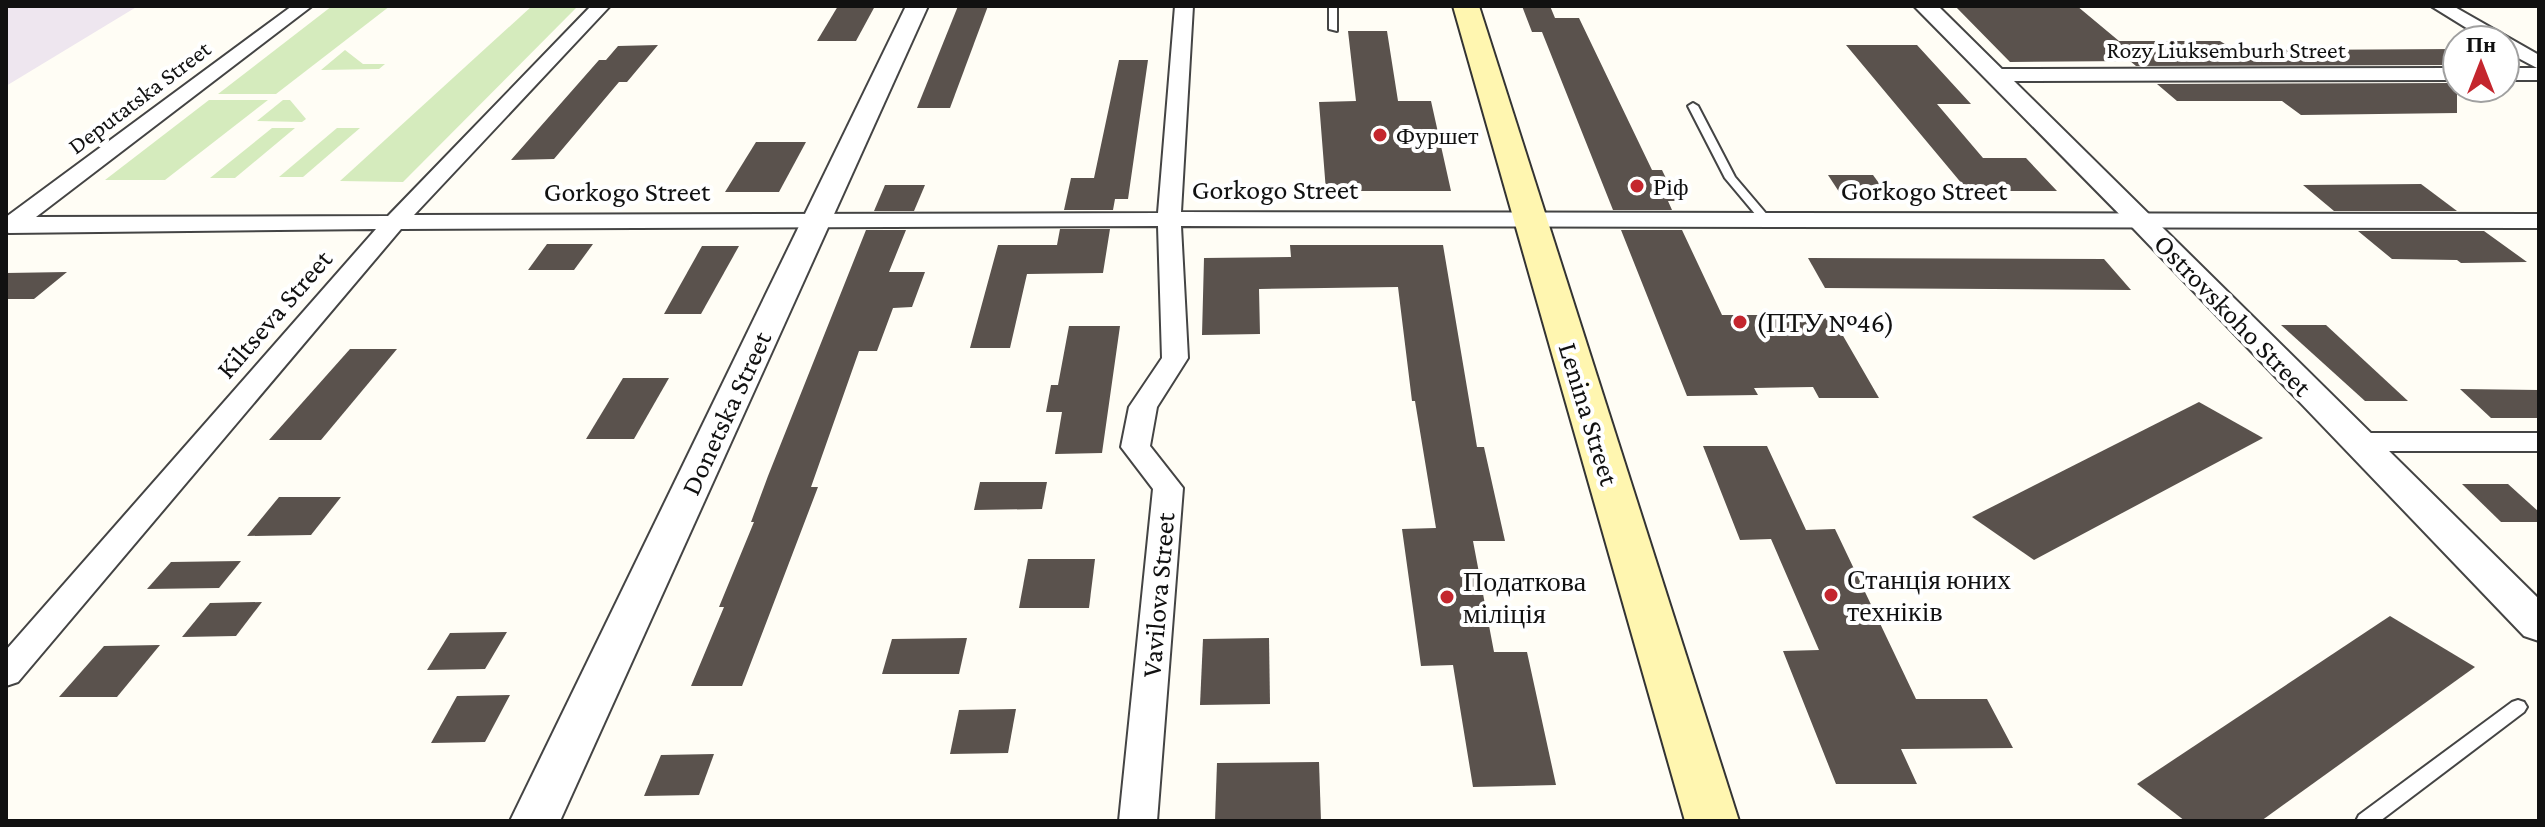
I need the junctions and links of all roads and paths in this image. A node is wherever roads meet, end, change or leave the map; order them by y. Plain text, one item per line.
1 (303, 6) edge
2 (601, 6) edge
3 (917, 6) edge
4 (1184, 6) edge
5 (1333, 6) edge
6 (1466, 6) edge
7 (1925, 6) edge
8 (2440, 6) edge
9 (2471, 24) edge
10 (1334, 29) dead end
11 (2521, 52) edge
12 (2539, 63) edge
13 (2441, 74) edge
14 (1996, 75) junction
15 (1693, 106) dead end
16 (1530, 218) junction
17 (1169, 219) junction
18 (1765, 219) junction
19 (816, 220) junction
20 (2142, 221) junction
21 (2539, 221) edge
22 (395, 222) junction
23 (9, 227) edge
24 (2357, 442) junction
25 (2539, 442) edge
26 (2539, 625) edge
27 (6, 673) edge
28 (2518, 707) dead end
29 (535, 821) edge
30 (1138, 821) edge
31 (1712, 821) edge
32 (2366, 821) edge

1 - 23 street, Deputatska Street
2 - 22 street, Kiltseva Street
3 - 19 street, Donetska Street
4 - 17 street, Vavilova Street
5 - 10 lane
6 - 16 main road, Lenina Street
7 - 14 street, Ostrovskoho Street
8 - 9 street
11 - 12 street
13 - 14 street, Rozy Liuksemburh Street
14 - 20 street, Ostrovskoho Street
15 - 18 lane
16 - 17 street, Gorkogo Street
16 - 18 street, Gorkogo Street
16 - 31 main road, Lenina Street
17 - 19 street, Gorkogo Street
17 - 30 street, Vavilova Street
18 - 20 street, Gorkogo Street
19 - 22 street, Gorkogo Street
19 - 29 street, Donetska Street
20 - 21 street, Gorkogo Street
20 - 24 street, Ostrovskoho Street
22 - 23 street, Gorkogo Street
22 - 27 street, Kiltseva Street
24 - 25 street
24 - 26 street, Ostrovskoho Street
28 - 32 lane

